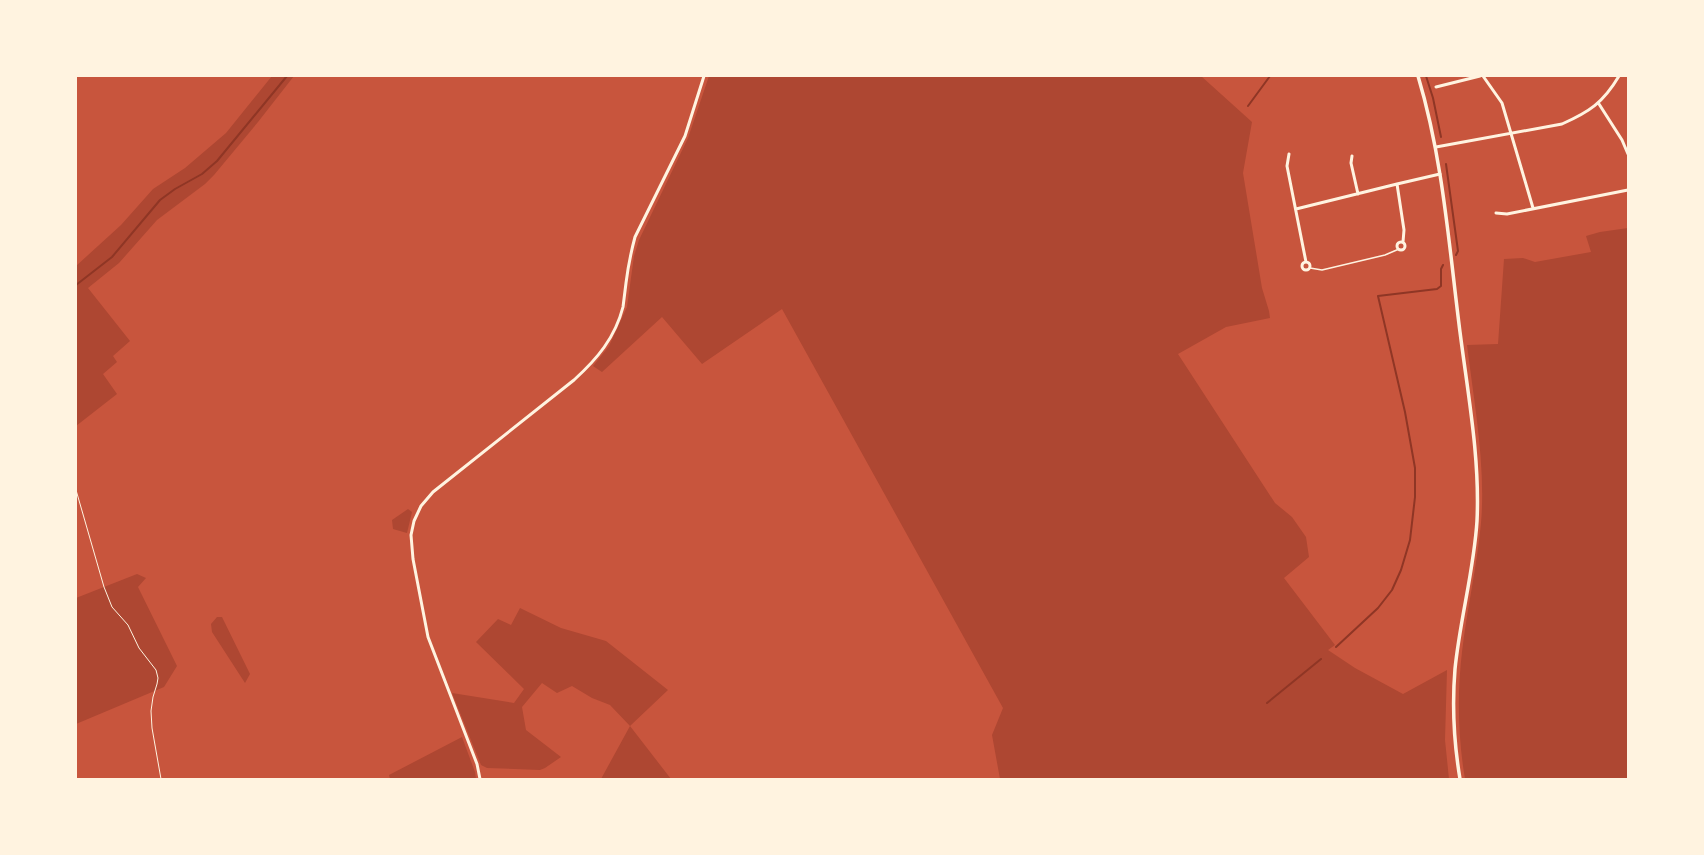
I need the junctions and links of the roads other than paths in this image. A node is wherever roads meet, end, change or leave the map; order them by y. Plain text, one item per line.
1 (704, 76) edge
2 (1418, 76) edge
3 (1482, 76) edge
4 (1619, 76) edge
5 (1436, 87) dead end
6 (1599, 104) junction
7 (1511, 134) junction
8 (1436, 147) junction
9 (1289, 154) dead end
10 (1628, 154) edge
11 (1352, 156) dead end
12 (1440, 174) junction
13 (1397, 184) junction
14 (1628, 190) edge
15 (1358, 194) junction
16 (1533, 208) junction
17 (1296, 209) junction
18 (1496, 213) dead end
19 (1403, 242) junction
20 (1399, 249) junction
21 (1306, 262) junction
22 (1310, 268) junction
23 (480, 779) edge
24 (1460, 779) edge

1 - 23 street
2 - 8 street
3 - 5 street
3 - 7 street
4 - 6 street
6 - 7 street
6 - 10 street
7 - 8 street
7 - 16 street
8 - 12 street
9 - 17 street
11 - 15 street
12 - 13 street
12 - 24 street
13 - 15 street
13 - 19 street
14 - 16 street
15 - 17 street
16 - 18 street
17 - 21 street
19 - 20 street
19 - 20 street
20 - 22 lane
21 - 22 street
21 - 22 street

